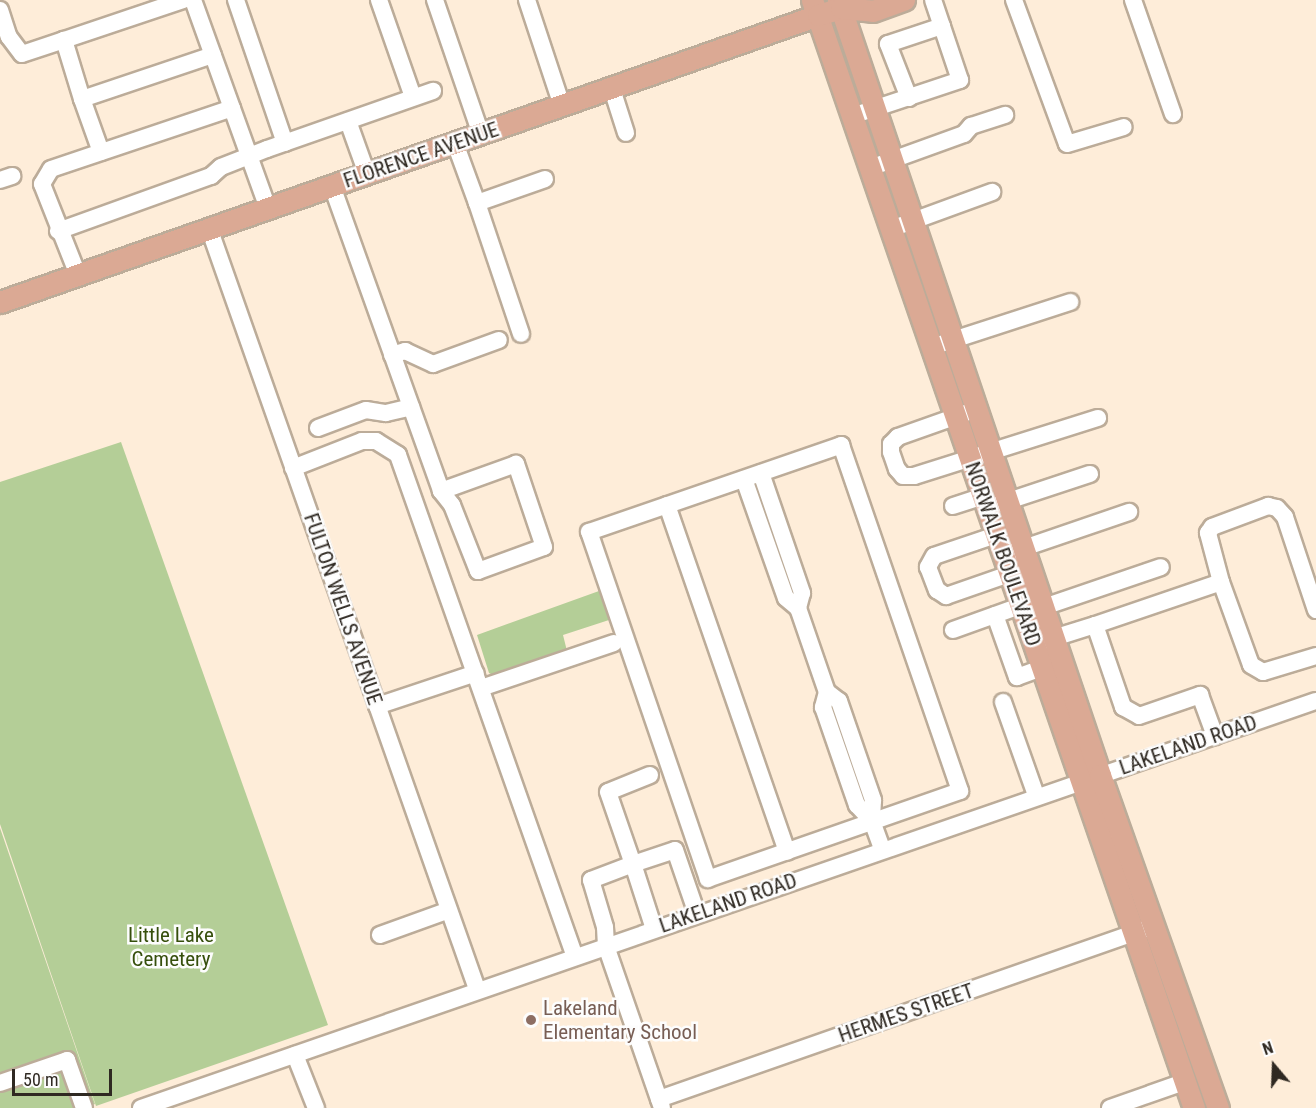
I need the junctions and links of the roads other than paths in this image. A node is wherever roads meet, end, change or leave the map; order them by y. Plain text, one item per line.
1 (183, 0) edge
2 (194, 0) edge
3 (236, 0) edge
4 (379, 0) edge
5 (435, 0) edge
6 (526, 0) edge
7 (904, 0) edge
8 (933, 0) edge
9 (1014, 0) edge
10 (1133, 0) edge
11 (843, 3) edge
12 (815, 8) edge
13 (0, 10) edge
14 (942, 26) junction
15 (64, 40) junction
16 (213, 55) junction
17 (612, 89) junction
18 (433, 91) dead end
19 (413, 98) junction
20 (909, 98) junction
21 (82, 99) junction
22 (562, 106) junction
23 (231, 108) junction
24 (874, 110) junction
25 (1173, 114) dead end
26 (1005, 115) dead end
27 (852, 116) junction
28 (348, 121) junction
29 (1124, 127) dead end
30 (626, 133) dead end
31 (481, 134) junction
32 (285, 142) junction
33 (455, 143) junction
34 (101, 152) junction
35 (249, 157) junction
36 (891, 160) junction
37 (870, 168) junction
38 (367, 174) junction
39 (544, 179) dead end
40 (332, 186) junction
41 (992, 192) dead end
42 (477, 203) junction
43 (268, 208) junction
44 (912, 222) junction
45 (209, 228) junction
46 (891, 229) junction
47 (58, 231) junction
48 (78, 275) junction
49 (0, 302) edge
50 (1070, 302) dead end
51 (521, 334) dead end
52 (499, 340) dead end
53 (953, 341) junction
54 (932, 347) junction
55 (392, 354) junction
56 (411, 406) junction
57 (977, 409) junction
58 (955, 416) junction
59 (1098, 418) dead end
60 (318, 428) dead end
61 (993, 454) junction
62 (970, 458) junction
63 (293, 468) junction
64 (761, 473) junction
65 (1090, 474) dead end
66 (744, 478) junction
67 (441, 491) junction
68 (985, 502) junction
69 (1009, 502) junction
70 (667, 505) junction
71 (953, 506) dead end
72 (1129, 512) dead end
73 (1025, 549) junction
74 (1003, 554) junction
75 (1161, 567) dead end
76 (1221, 582) junction
77 (1045, 606) junction
78 (798, 608) junction
79 (1316, 609) edge
80 (1022, 610) junction
81 (995, 615) junction
82 (1095, 625) junction
83 (953, 630) dead end
84 (1056, 637) junction
85 (614, 643) dead end
86 (1034, 643) junction
87 (1008, 650) junction
88 (1316, 657) edge
89 (1042, 668) junction
90 (478, 680) junction
91 (1316, 701) edge
92 (1003, 702) dead end
93 (377, 706) junction
94 (1215, 736) junction
95 (650, 775) dead end
96 (1100, 775) junction
97 (1079, 781) junction
98 (1036, 795) junction
99 (872, 821) junction
100 (882, 849) junction
101 (787, 852) junction
102 (633, 864) junction
103 (449, 910) junction
104 (698, 914) junction
105 (1154, 926) junction
106 (654, 929) junction
107 (1133, 933) junction
108 (380, 936) dead end
109 (606, 946) junction
110 (575, 957) junction
111 (477, 989) junction
112 (295, 1055) junction
113 (1184, 1082) junction
114 (0, 1083) edge
115 (661, 1104) edge
116 (146, 1107) edge
117 (84, 1108) edge
118 (316, 1108) edge
119 (1110, 1108) edge
120 (1194, 1108) edge
121 (1218, 1108) edge

1 - 15 street
2 - 16 street
3 - 32 street
4 - 19 street
5 - 31 street
6 - 22 street
7 - 11 main road, FLORENCE AVENUE
8 - 14 street
9 - 29 street
10 - 25 street
11 - 12 main road, FLORENCE AVENUE
11 - 24 main road, NORWALK BOULEVARD
12 - 17 main road, FLORENCE AVENUE
12 - 27 main road, NORWALK BOULEVARD
13 - 15 street
14 - 20 street
14 - 20 street
15 - 21 street
16 - 21 street
16 - 23 street
17 - 22 main road, FLORENCE AVENUE
17 - 30 street
18 - 19 street
19 - 28 street
20 - 24 street
21 - 34 street
22 - 31 main road, FLORENCE AVENUE
23 - 34 street
23 - 35 street
24 - 27 street
24 - 36 main road, NORWALK BOULEVARD
26 - 36 street
27 - 37 main road, NORWALK BOULEVARD
28 - 32 street
28 - 38 street
31 - 33 main road, FLORENCE AVENUE
32 - 35 street
33 - 38 main road, FLORENCE AVENUE
33 - 42 street
34 - 47 street
35 - 43 street
35 - 47 street
36 - 37 street
36 - 44 main road, NORWALK BOULEVARD
37 - 46 main road, NORWALK BOULEVARD
38 - 40 main road, FLORENCE AVENUE
39 - 42 street
40 - 43 main road, FLORENCE AVENUE
40 - 55 street
41 - 44 street
42 - 51 street
43 - 45 main road, FLORENCE AVENUE
44 - 46 street
44 - 53 main road, NORWALK BOULEVARD
45 - 48 main road, FLORENCE AVENUE
45 - 63 street, FULTON WELLS AVENUE
46 - 54 main road, NORWALK BOULEVARD
47 - 48 street
48 - 49 main road, FLORENCE AVENUE
50 - 53 street
52 - 55 street
53 - 54 street
53 - 57 main road, NORWALK BOULEVARD
54 - 58 main road, NORWALK BOULEVARD
55 - 56 street
56 - 60 street
56 - 67 street
57 - 58 street
57 - 61 main road, NORWALK BOULEVARD
58 - 62 main road, NORWALK BOULEVARD
58 - 62 street
59 - 61 street
61 - 62 street
61 - 69 main road, NORWALK BOULEVARD
62 - 68 main road, NORWALK BOULEVARD
63 - 90 street
63 - 93 street, FULTON WELLS AVENUE
64 - 66 street
64 - 78 street
64 - 99 street
65 - 69 street
66 - 70 street
66 - 78 street
67 - 67 street
68 - 69 street
68 - 71 street
68 - 74 main road, NORWALK BOULEVARD
69 - 73 main road, NORWALK BOULEVARD
70 - 101 street
70 - 101 street
72 - 73 street
73 - 74 street
73 - 77 main road, NORWALK BOULEVARD
74 - 80 main road, NORWALK BOULEVARD
75 - 77 street
76 - 79 street
76 - 82 street
76 - 88 street
77 - 80 street
77 - 84 main road, NORWALK BOULEVARD
78 - 99 street
80 - 81 street
80 - 86 main road, NORWALK BOULEVARD
81 - 83 street
81 - 87 street
82 - 84 street
82 - 94 street
84 - 86 street
84 - 96 main road, NORWALK BOULEVARD
85 - 90 street
86 - 87 street
86 - 89 main road, NORWALK BOULEVARD
87 - 89 street
89 - 97 main road, NORWALK BOULEVARD
90 - 93 street
90 - 110 street
91 - 94 street, LAKELAND ROAD
92 - 98 street
93 - 103 street, FULTON WELLS AVENUE
94 - 96 street, LAKELAND ROAD
95 - 102 street
96 - 97 street, LAKELAND ROAD
96 - 105 main road, NORWALK BOULEVARD
97 - 98 street, LAKELAND ROAD
97 - 107 main road, NORWALK BOULEVARD
98 - 100 street, LAKELAND ROAD
99 - 100 street
99 - 101 street
100 - 104 street, LAKELAND ROAD
102 - 104 street
102 - 106 street
102 - 109 street
103 - 108 street
103 - 111 street, FULTON WELLS AVENUE
104 - 106 street, LAKELAND ROAD
105 - 107 street, HERMES STREET
105 - 121 main road, NORWALK BOULEVARD
106 - 109 street, LAKELAND ROAD
107 - 113 main road, NORWALK BOULEVARD
107 - 115 street, HERMES STREET
109 - 110 street, LAKELAND ROAD
109 - 115 street
110 - 111 street, LAKELAND ROAD
111 - 112 street, LAKELAND ROAD
112 - 116 street, LAKELAND ROAD
112 - 118 street
113 - 119 street
113 - 120 main road, NORWALK BOULEVARD
114 - 117 street

